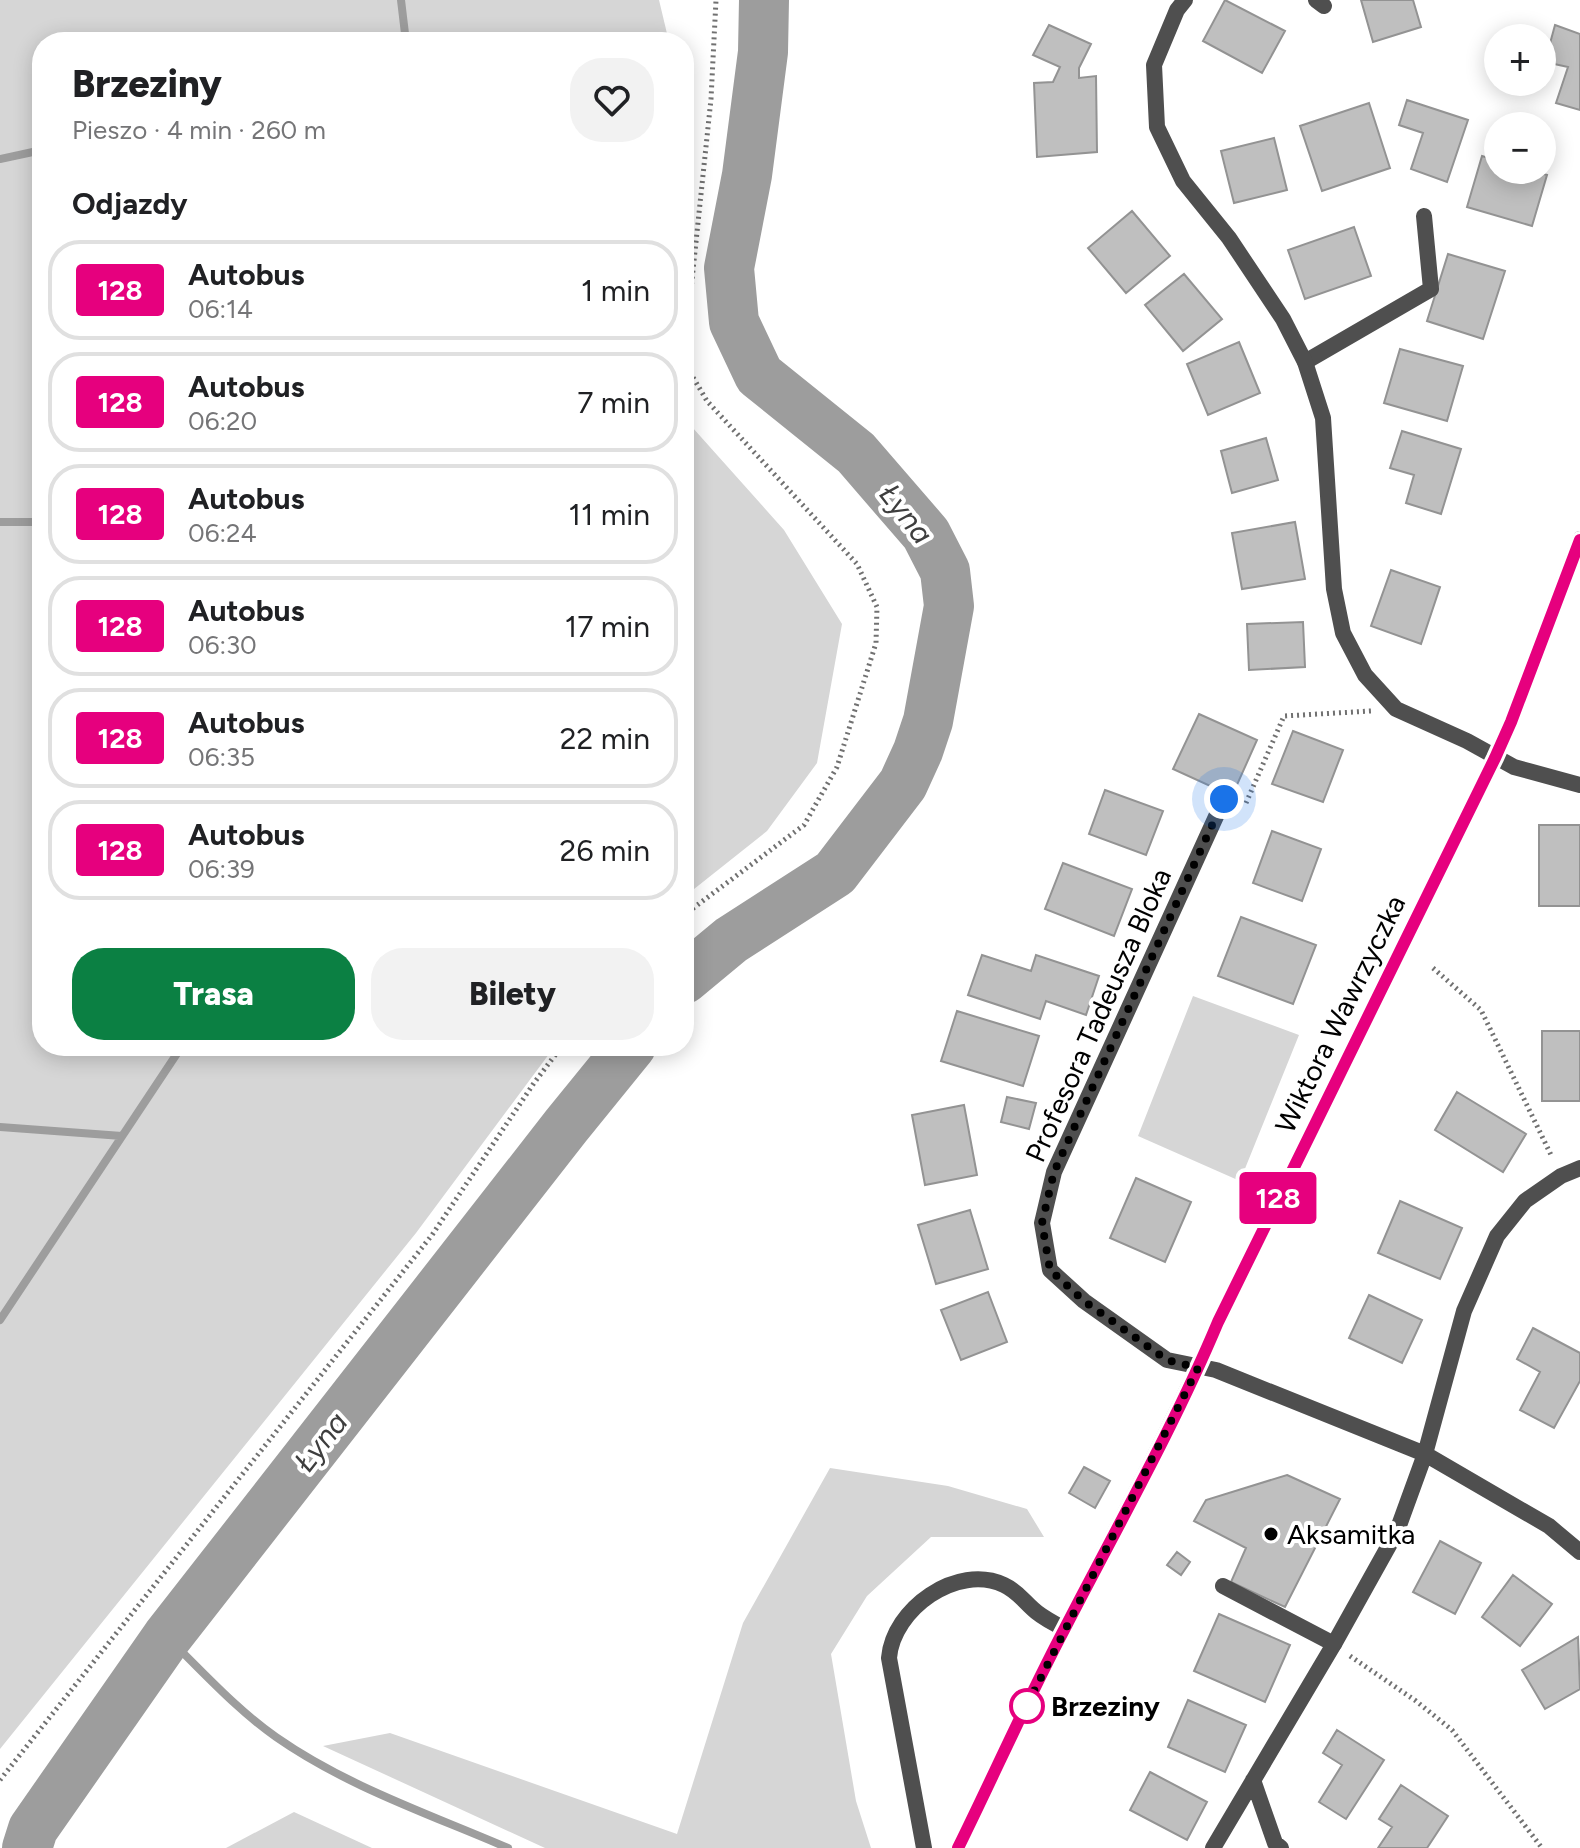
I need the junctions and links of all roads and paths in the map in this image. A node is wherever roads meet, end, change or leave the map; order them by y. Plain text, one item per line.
1 (716, 0) edge
2 (1185, 0) edge
3 (1424, 216) dead end
4 (694, 263) edge
5 (1305, 362) junction
6 (694, 377) edge
7 (1580, 539) edge
8 (1396, 709) junction
9 (1495, 758) junction
10 (1580, 785) edge
11 (1224, 799) joint
12 (694, 908) edge
13 (1433, 968) dead end
14 (554, 1056) edge
15 (1580, 1168) edge
16 (1561, 1176) junction
17 (1198, 1368) junction
18 (1425, 1454) junction
19 (1580, 1552) edge
20 (1223, 1586) dead end
21 (1064, 1629) junction
22 (1334, 1644) junction
23 (0, 1780) edge
24 (1253, 1780) junction
25 (924, 1848) edge
26 (958, 1848) edge
27 (1213, 1848) edge
28 (1281, 1848) edge
29 (1542, 1848) edge

1 - 4 path
2 - 5 street
3 - 5 street
5 - 8 street
6 - 12 path
7 - 9 street, Wiktora Wawrzyczka
8 - 9 street
8 - 11 path
9 - 10 street
9 - 17 street, Wiktora Wawrzyczka
11 - 17 street, Profesora Tadeusza Bloka
13 - 16 path
14 - 23 path
15 - 16 street
16 - 18 street
17 - 18 street, Profesora Tadeusza Bloka
17 - 21 street, Wiktora Wawrzyczka
18 - 19 street, Profesora Tadeusza Bloka
18 - 22 street
20 - 22 street
21 - 25 street
21 - 26 street, Wiktora Wawrzyczka
22 - 24 street
22 - 29 path
24 - 27 street
24 - 28 street

